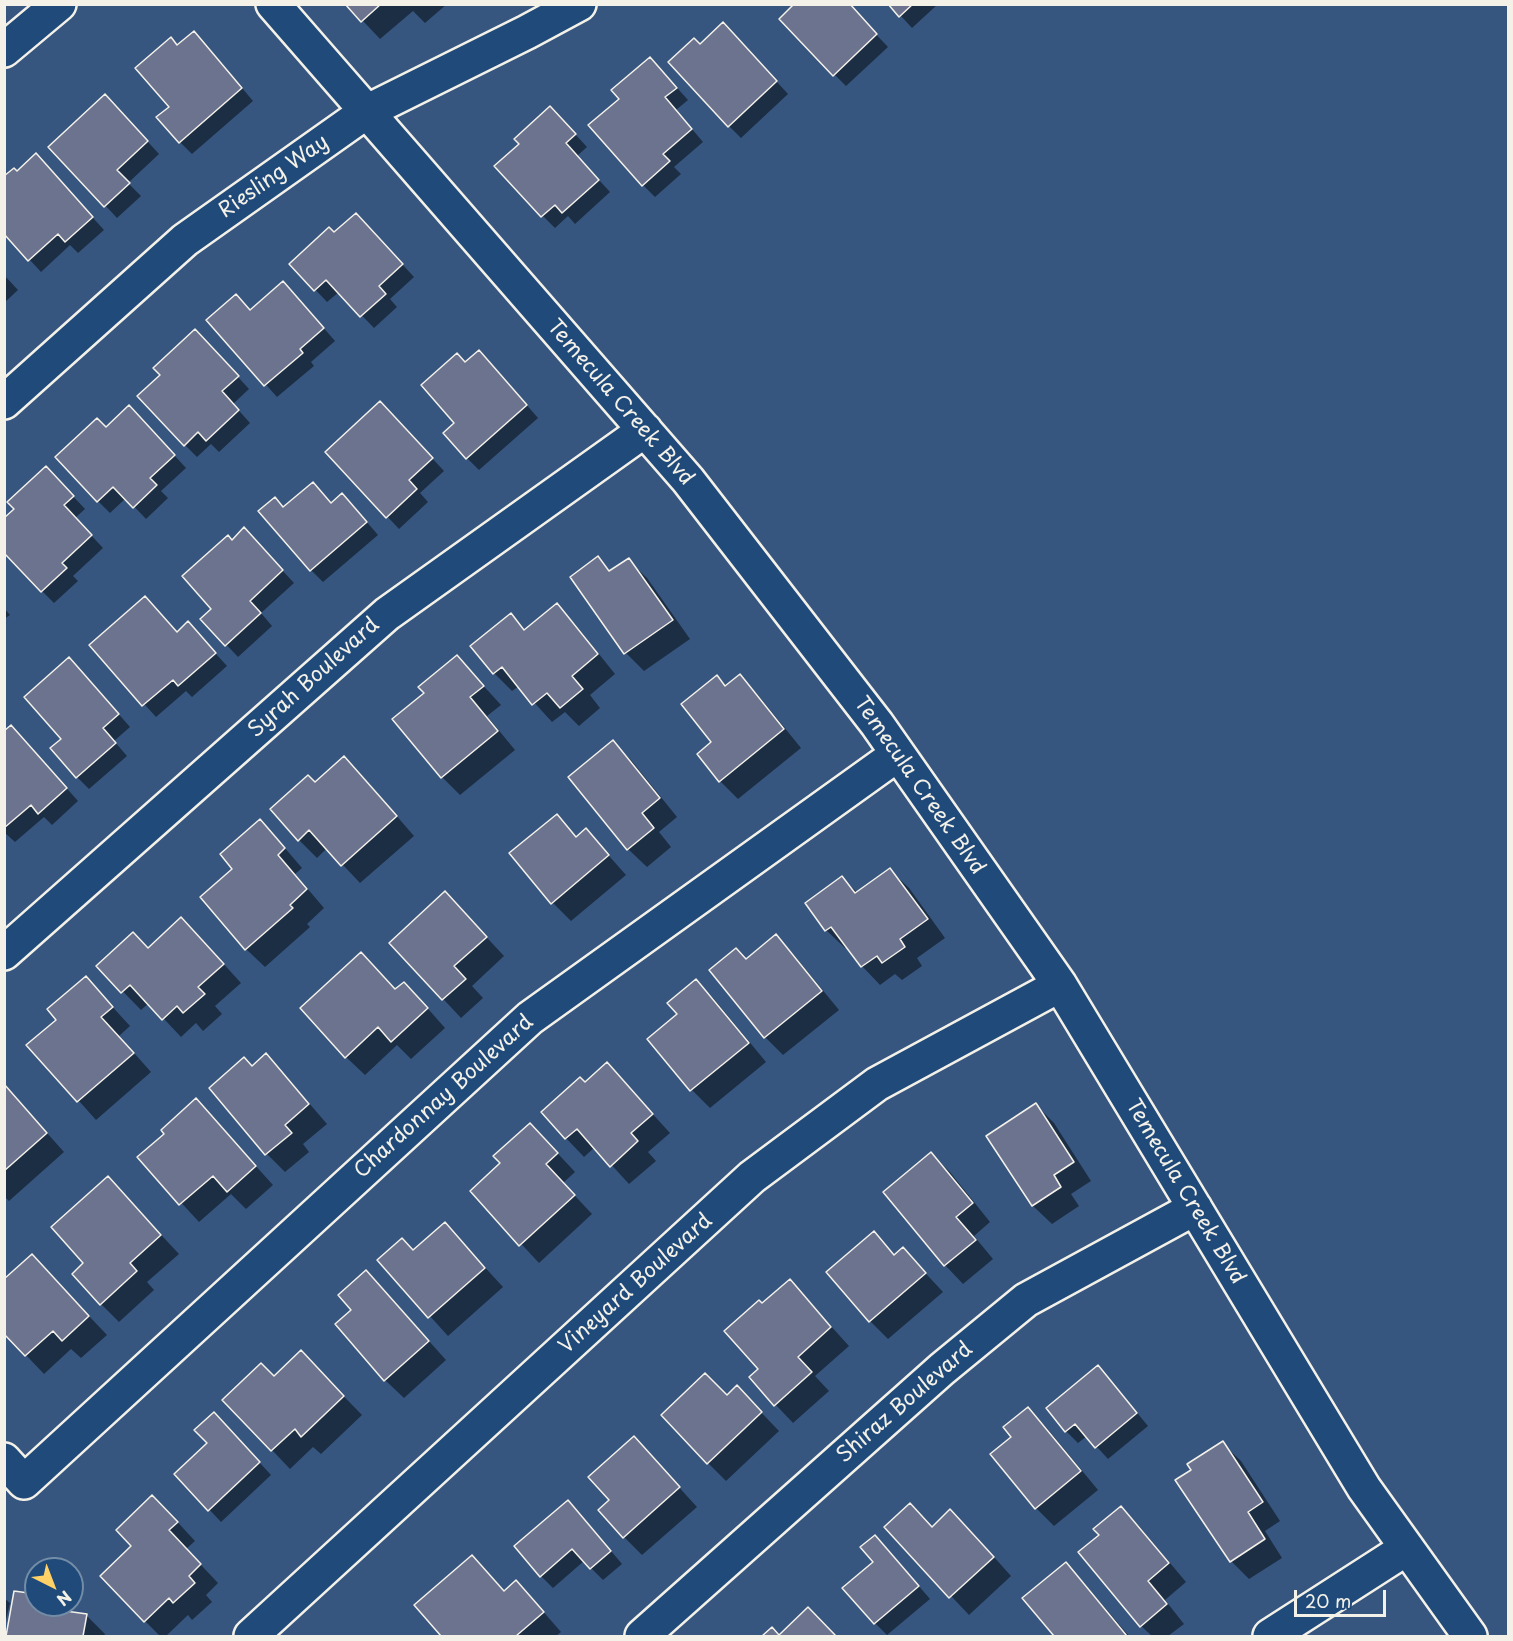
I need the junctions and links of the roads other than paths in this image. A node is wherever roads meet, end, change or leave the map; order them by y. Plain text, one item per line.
1 (58, 4) edge
2 (273, 4) edge
3 (579, 4) edge
4 (4, 50) edge
5 (366, 112) junction
6 (4, 402) edge
7 (645, 430) junction
8 (898, 754) junction
9 (4, 952) edge
10 (1060, 986) junction
11 (1195, 1208) junction
12 (14, 1471) edge
13 (1407, 1548) junction
14 (251, 1636) edge
15 (642, 1636) edge
16 (1270, 1636) edge
17 (1470, 1636) edge

1 - 4 street
2 - 5 street, Temecula Creek Blvd
3 - 5 street, Riesling Way
5 - 6 street, Riesling Way
5 - 7 street, Temecula Creek Blvd
7 - 8 street, Temecula Creek Blvd
7 - 9 street, Syrah Boulevard
8 - 10 street, Temecula Creek Blvd
8 - 12 street, Chardonnay Boulevard
10 - 11 street, Temecula Creek Blvd
10 - 14 street, Vineyard Boulevard
11 - 13 street, Temecula Creek Blvd
11 - 15 street, Shiraz Boulevard
13 - 16 street
13 - 17 street, Temecula Creek Blvd

